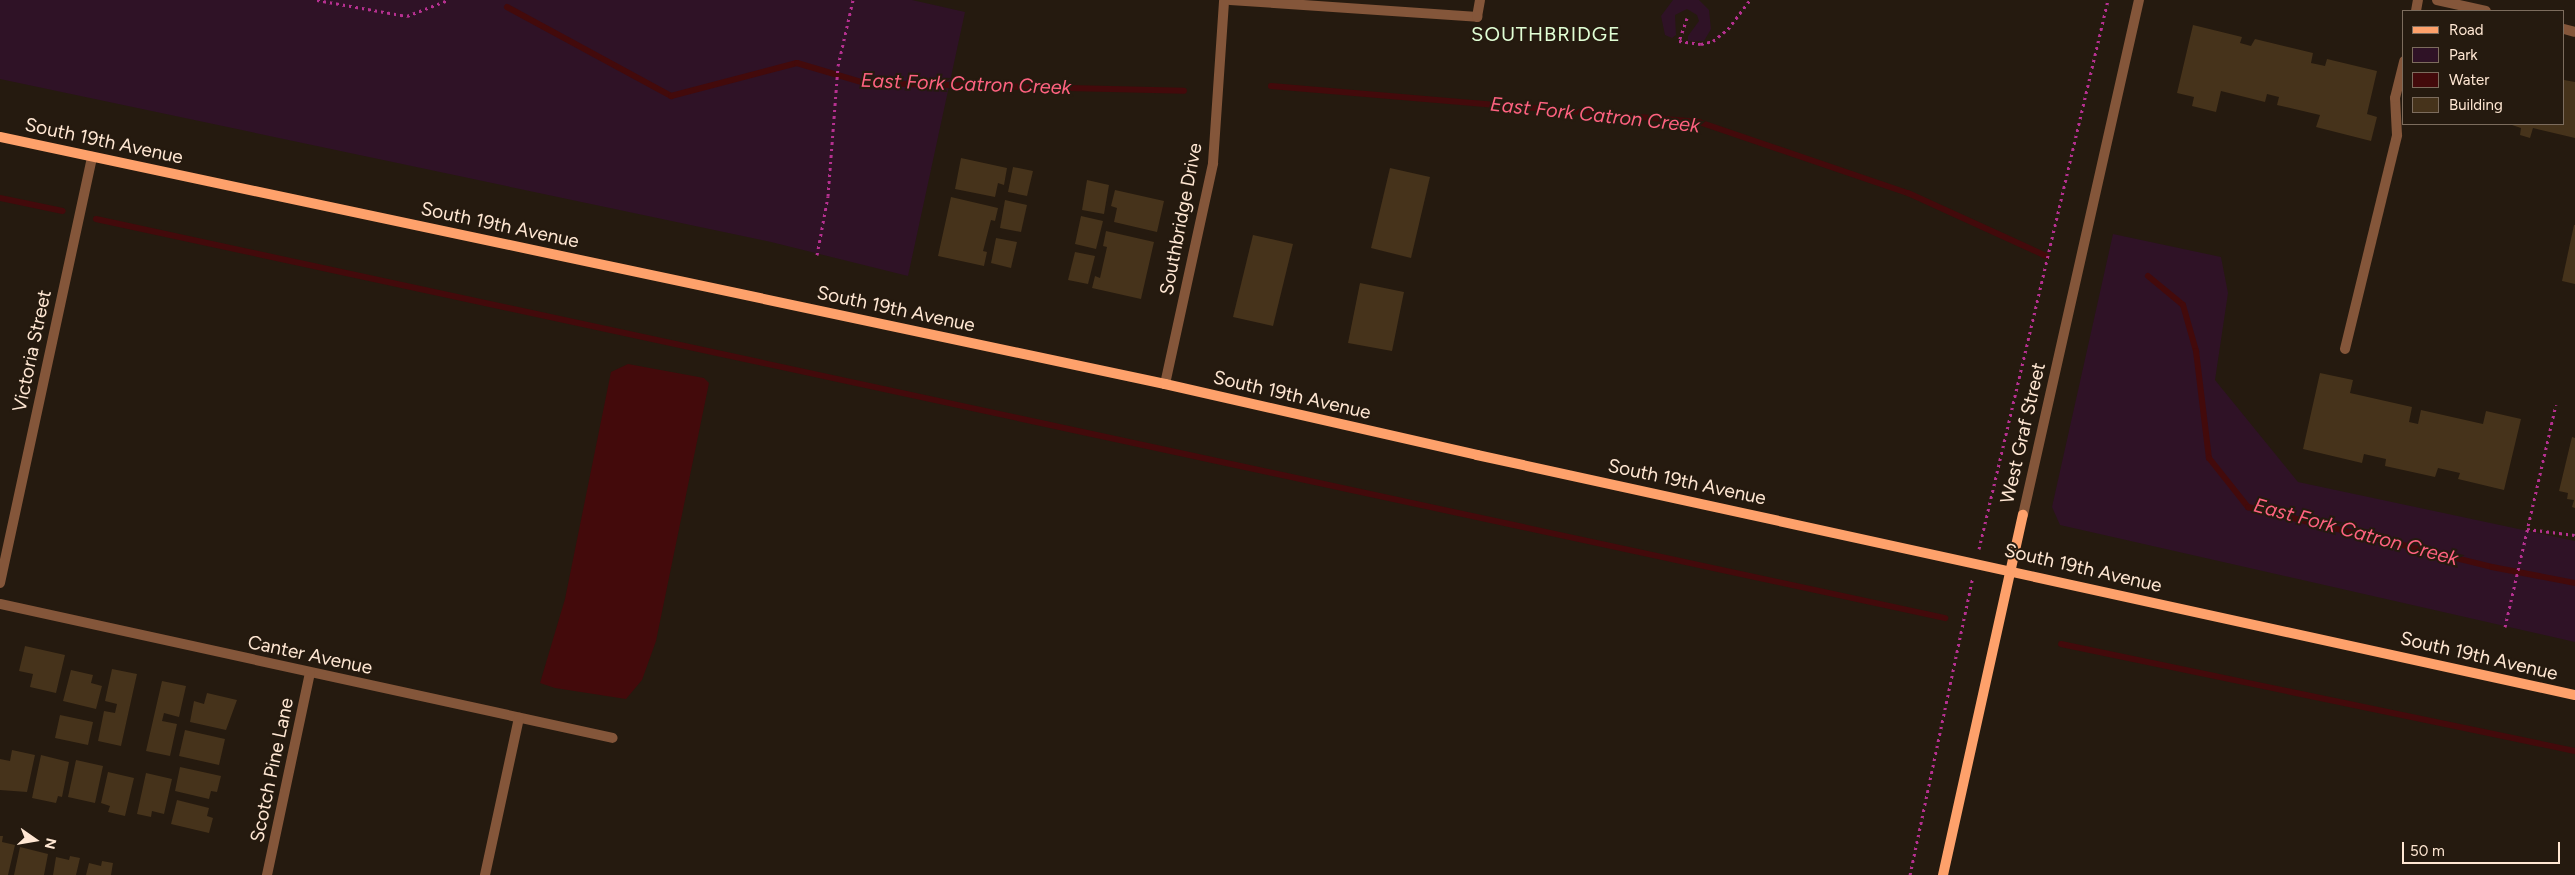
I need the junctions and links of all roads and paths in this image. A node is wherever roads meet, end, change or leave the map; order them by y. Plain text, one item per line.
1 (317, 0) edge
2 (448, 0) edge
3 (853, 0) edge
4 (1224, 0) edge
5 (1230, 0) edge
6 (1480, 0) edge
7 (1750, 0) edge
8 (2108, 0) edge
9 (2139, 0) edge
10 (2437, 0) edge
11 (2482, 10) edge
12 (1687, 18) dead end
13 (2402, 69) edge
14 (0, 137) edge
15 (92, 157) junction
16 (816, 255) dead end
17 (2345, 349) dead end
18 (1166, 384) junction
19 (2556, 405) dead end
20 (2023, 515) joint
21 (1985, 519) dead end
22 (2527, 529) junction
23 (2575, 535) edge
24 (2010, 570) junction
25 (0, 582) edge
26 (0, 604) edge
27 (1967, 606) dead end
28 (2505, 626) dead end
29 (310, 673) junction
30 (2575, 695) edge
31 (519, 718) junction
32 (613, 738) dead end
33 (267, 875) edge
34 (485, 875) edge
35 (1910, 875) edge
36 (1944, 875) edge

1 - 2 path
3 - 16 path
4 - 18 street, Southbridge Drive
5 - 6 street
7 - 12 path
8 - 21 path
9 - 20 street, West Graf Street
10 - 11 street
13 - 17 street
14 - 15 main road, South 19th Avenue
15 - 18 main road, South 19th Avenue
15 - 25 street, Victoria Street
18 - 24 main road, South 19th Avenue
19 - 22 path
20 - 24 main road, West Graf Street
22 - 23 path
22 - 28 path
24 - 30 main road, South 19th Avenue
24 - 36 main road, West Graf Street
26 - 29 street, Canter Avenue
27 - 35 path
29 - 31 street, Canter Avenue
29 - 33 street, Scotch Pine Lane
31 - 32 street, Canter Avenue
31 - 34 street

